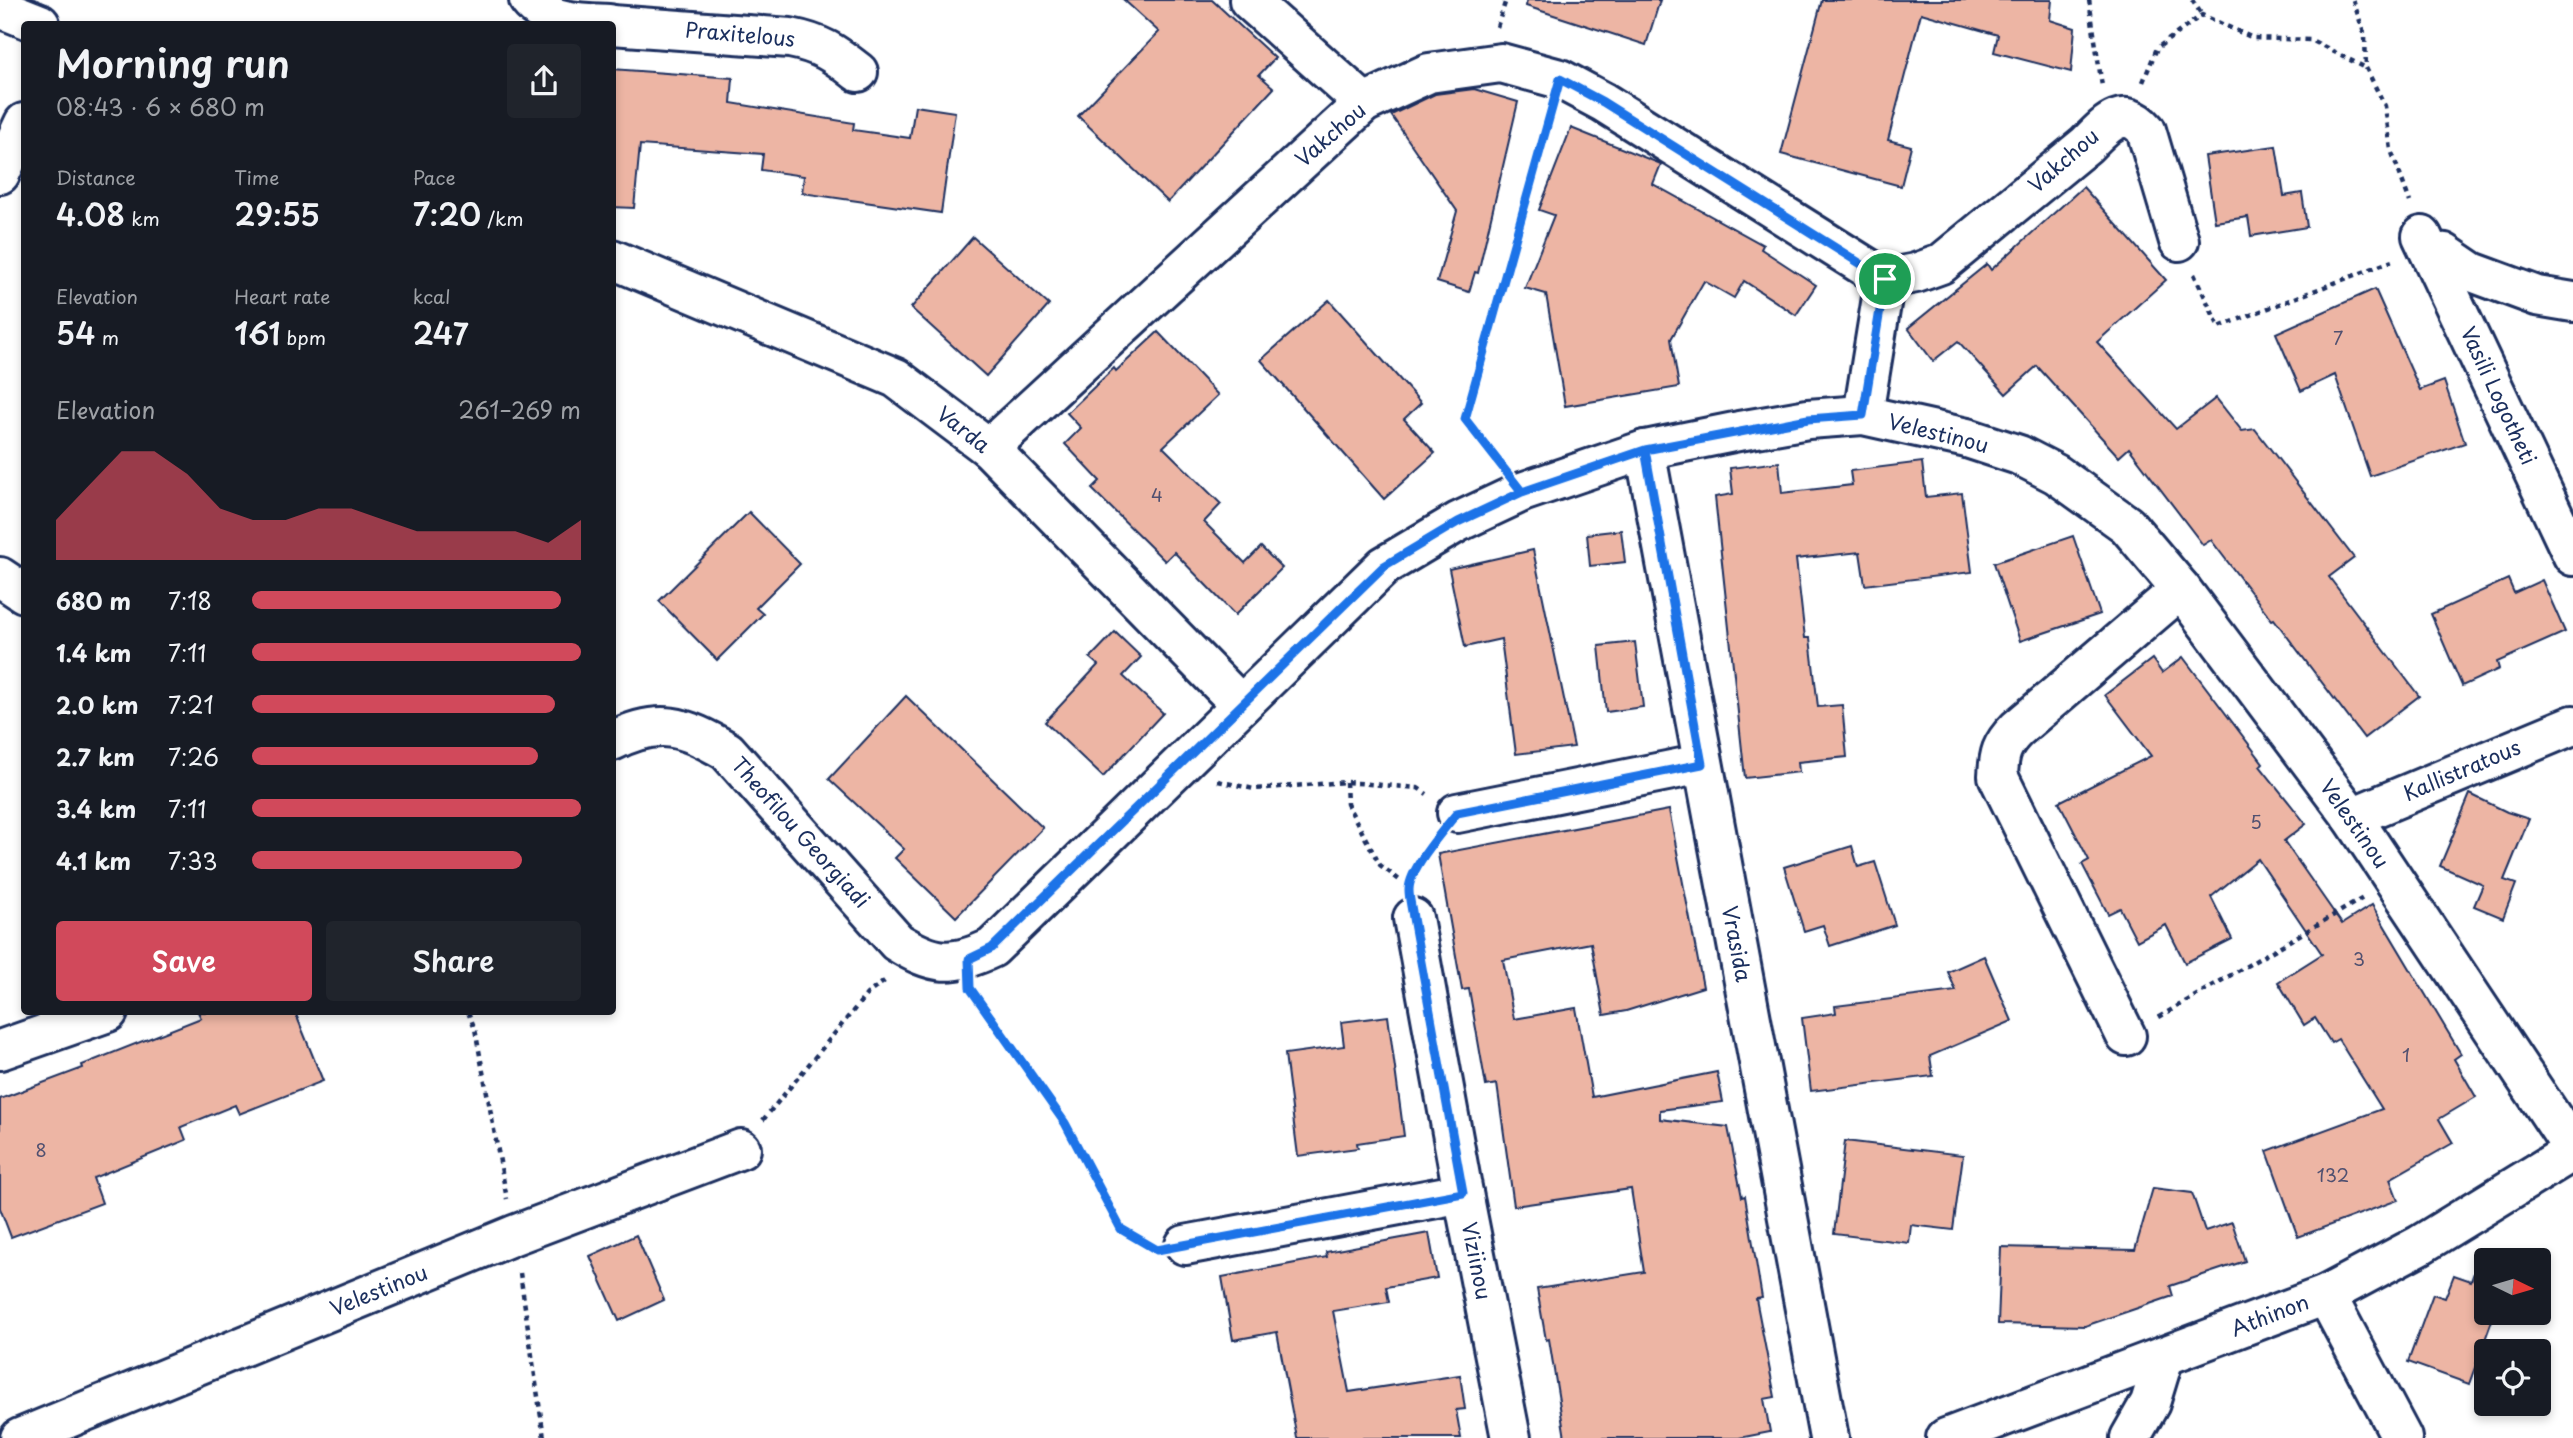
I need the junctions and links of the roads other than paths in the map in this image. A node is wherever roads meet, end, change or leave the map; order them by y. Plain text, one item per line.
1 (529, 0) edge
2 (1250, 0) edge
3 (0, 8) edge
4 (32, 21) edge
5 (572, 21) edge
6 (616, 25) edge
7 (858, 72) dead end
8 (1364, 103) junction
9 (21, 129) edge
10 (0, 174) edge
11 (2179, 241) road end
12 (616, 261) edge
13 (1885, 279) junction
14 (2573, 302) edge
15 (1863, 415) junction
16 (989, 448) junction
17 (1645, 450) junction
18 (2573, 556) edge
19 (0, 577) edge
20 (2181, 589) junction
21 (21, 591) edge
22 (1241, 705) junction
23 (2573, 725) edge
24 (616, 739) edge
25 (1702, 764) junction
26 (1457, 813) road end
27 (2352, 817) junction
28 (1413, 918) dead end
29 (953, 960) joint
30 (99, 1015) edge
31 (2126, 1036) road end
32 (0, 1049) edge
33 (741, 1149) road end
34 (2573, 1150) edge
35 (1463, 1193) junction
36 (1185, 1245) road end
37 (2326, 1295) junction
38 (2164, 1357) junction
39 (2026, 1424) edge
40 (20, 1438) edge
41 (1511, 1438) edge
42 (1829, 1438) edge
43 (1946, 1438) edge
44 (2130, 1438) edge
45 (2402, 1438) edge

1 - 5 street, Praxitelous
2 - 8 street
3 - 4 street
6 - 7 street, Praxitelous
8 - 13 street, Vakchou
8 - 16 street, Vakchou
9 - 10 street
11 - 13 street, Vakchou
12 - 16 street, Varda
13 - 15 street
14 - 18 street, Vasili Logotheti
15 - 17 street, Velestinou
15 - 20 street, Velestinou
16 - 22 street, Varda
17 - 22 street, Velestinou
17 - 25 street, Vrasida
19 - 21 street
20 - 27 street, Velestinou
20 - 31 street
22 - 29 street, Velestinou
23 - 27 street, Kallistratous
24 - 29 street, Theofilou Georgiadi
25 - 26 street
25 - 42 street, Vrasida
27 - 34 street, Velestinou
28 - 35 street, Viziinou
30 - 32 street
33 - 40 street, Velestinou
34 - 37 street, Athinon
35 - 36 street
35 - 41 street, Viziinou
37 - 38 street, Athinon
37 - 45 street
38 - 39 street, Athinon
38 - 44 street
39 - 43 street, Athinon

